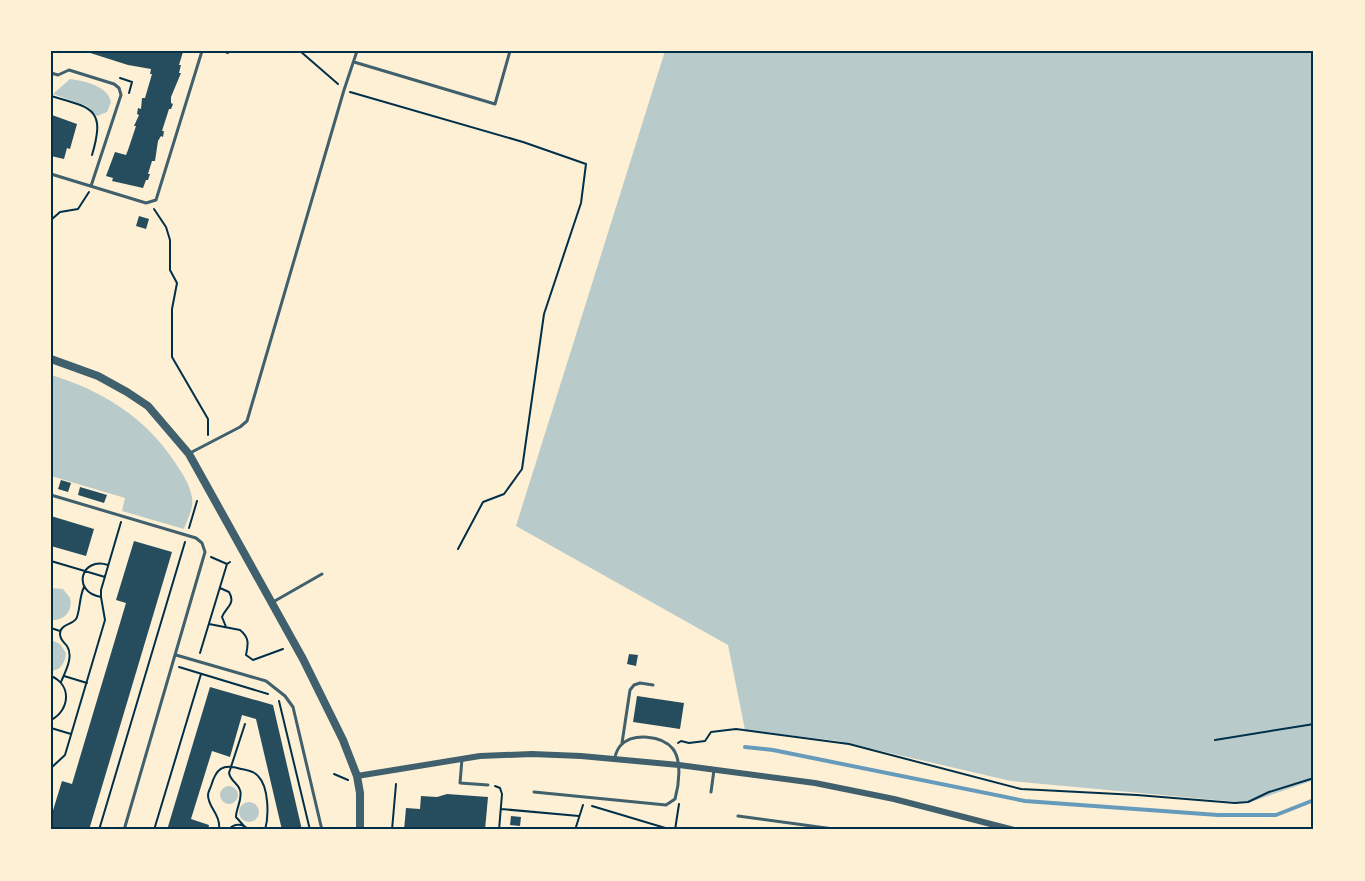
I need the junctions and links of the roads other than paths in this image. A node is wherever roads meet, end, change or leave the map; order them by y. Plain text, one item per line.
1 (202, 51) edge
2 (357, 51) edge
3 (510, 51) edge
4 (354, 62) junction
5 (51, 73) edge
6 (51, 174) edge
7 (91, 186) junction
8 (51, 359) edge
9 (189, 454) junction
10 (51, 495) edge
11 (322, 574) dead end
12 (272, 603) junction
13 (176, 654) junction
14 (653, 685) dead end
15 (622, 744) junction
16 (462, 758) junction
17 (614, 759) junction
18 (679, 765) junction
19 (714, 770) junction
20 (357, 776) junction
21 (488, 785) road end
22 (534, 792) dead end
23 (711, 792) dead end
24 (738, 816) dead end
25 (995, 828) edge
26 (124, 830) edge
27 (322, 830) edge
28 (360, 830) edge
29 (841, 830) edge
30 (1014, 830) edge

1 - 7 lane
2 - 4 lane
3 - 4 lane
4 - 9 lane
5 - 7 lane
6 - 7 lane
8 - 9 street
9 - 12 street
10 - 13 lane
11 - 12 lane
12 - 20 street
13 - 26 lane
13 - 27 lane
14 - 15 lane
15 - 17 lane
15 - 18 lane
16 - 17 street
16 - 20 street
16 - 21 lane
17 - 18 street
18 - 19 street
18 - 22 lane
19 - 23 lane
19 - 25 street
20 - 28 street
24 - 29 lane
25 - 30 street

